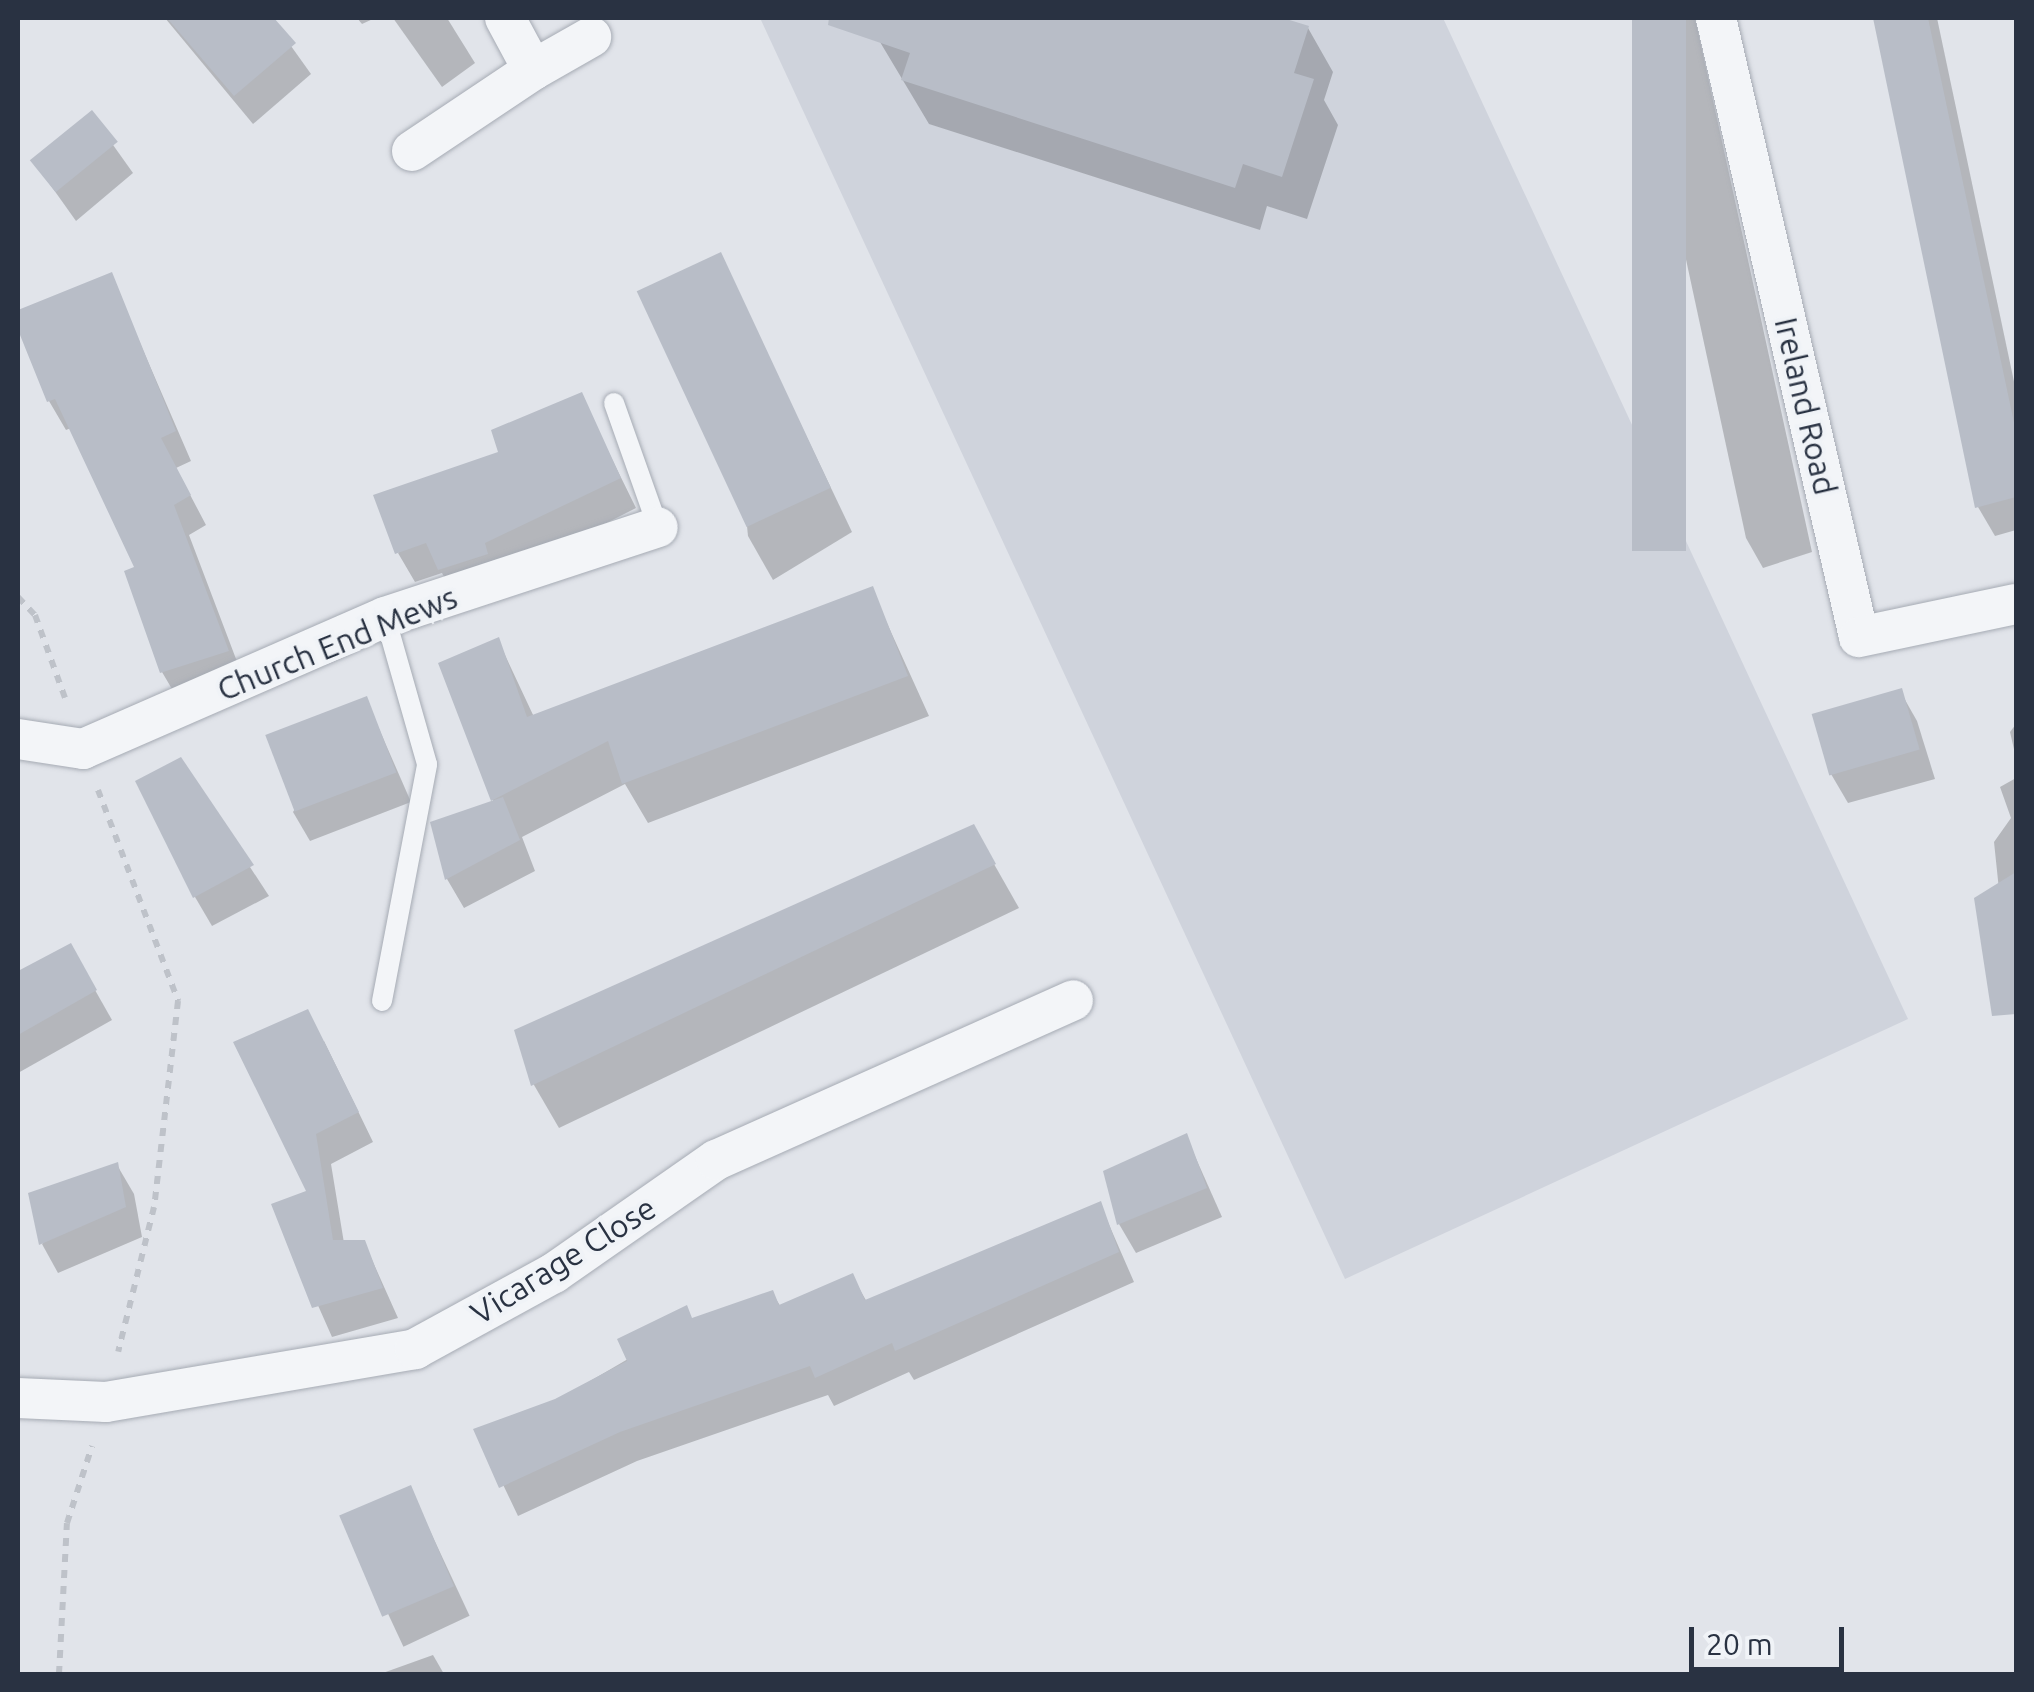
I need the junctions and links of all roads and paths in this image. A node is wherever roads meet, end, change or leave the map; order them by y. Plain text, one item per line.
1 (504, 18) edge
2 (1716, 18) edge
3 (592, 36) dead end
4 (534, 70) junction
5 (412, 151) dead end
6 (614, 403) dead end
7 (658, 527) joint
8 (18, 597) edge
9 (2016, 604) edge
10 (386, 617) junction
11 (18, 739) edge
12 (83, 749) junction
13 (382, 1000) dead end
14 (1073, 1000) dead end
15 (18, 1398) edge
16 (106, 1402) junction
17 (60, 1674) edge

1 - 4 street
2 - 9 street, Ireland Road
3 - 4 street
4 - 5 street
6 - 7 lane
7 - 10 street, Church End Mews
8 - 12 path
10 - 12 street, Church End Mews
10 - 13 lane
11 - 12 street
12 - 16 path
14 - 16 street, Vicarage Close
15 - 16 street, Vicarage Close
16 - 17 path

